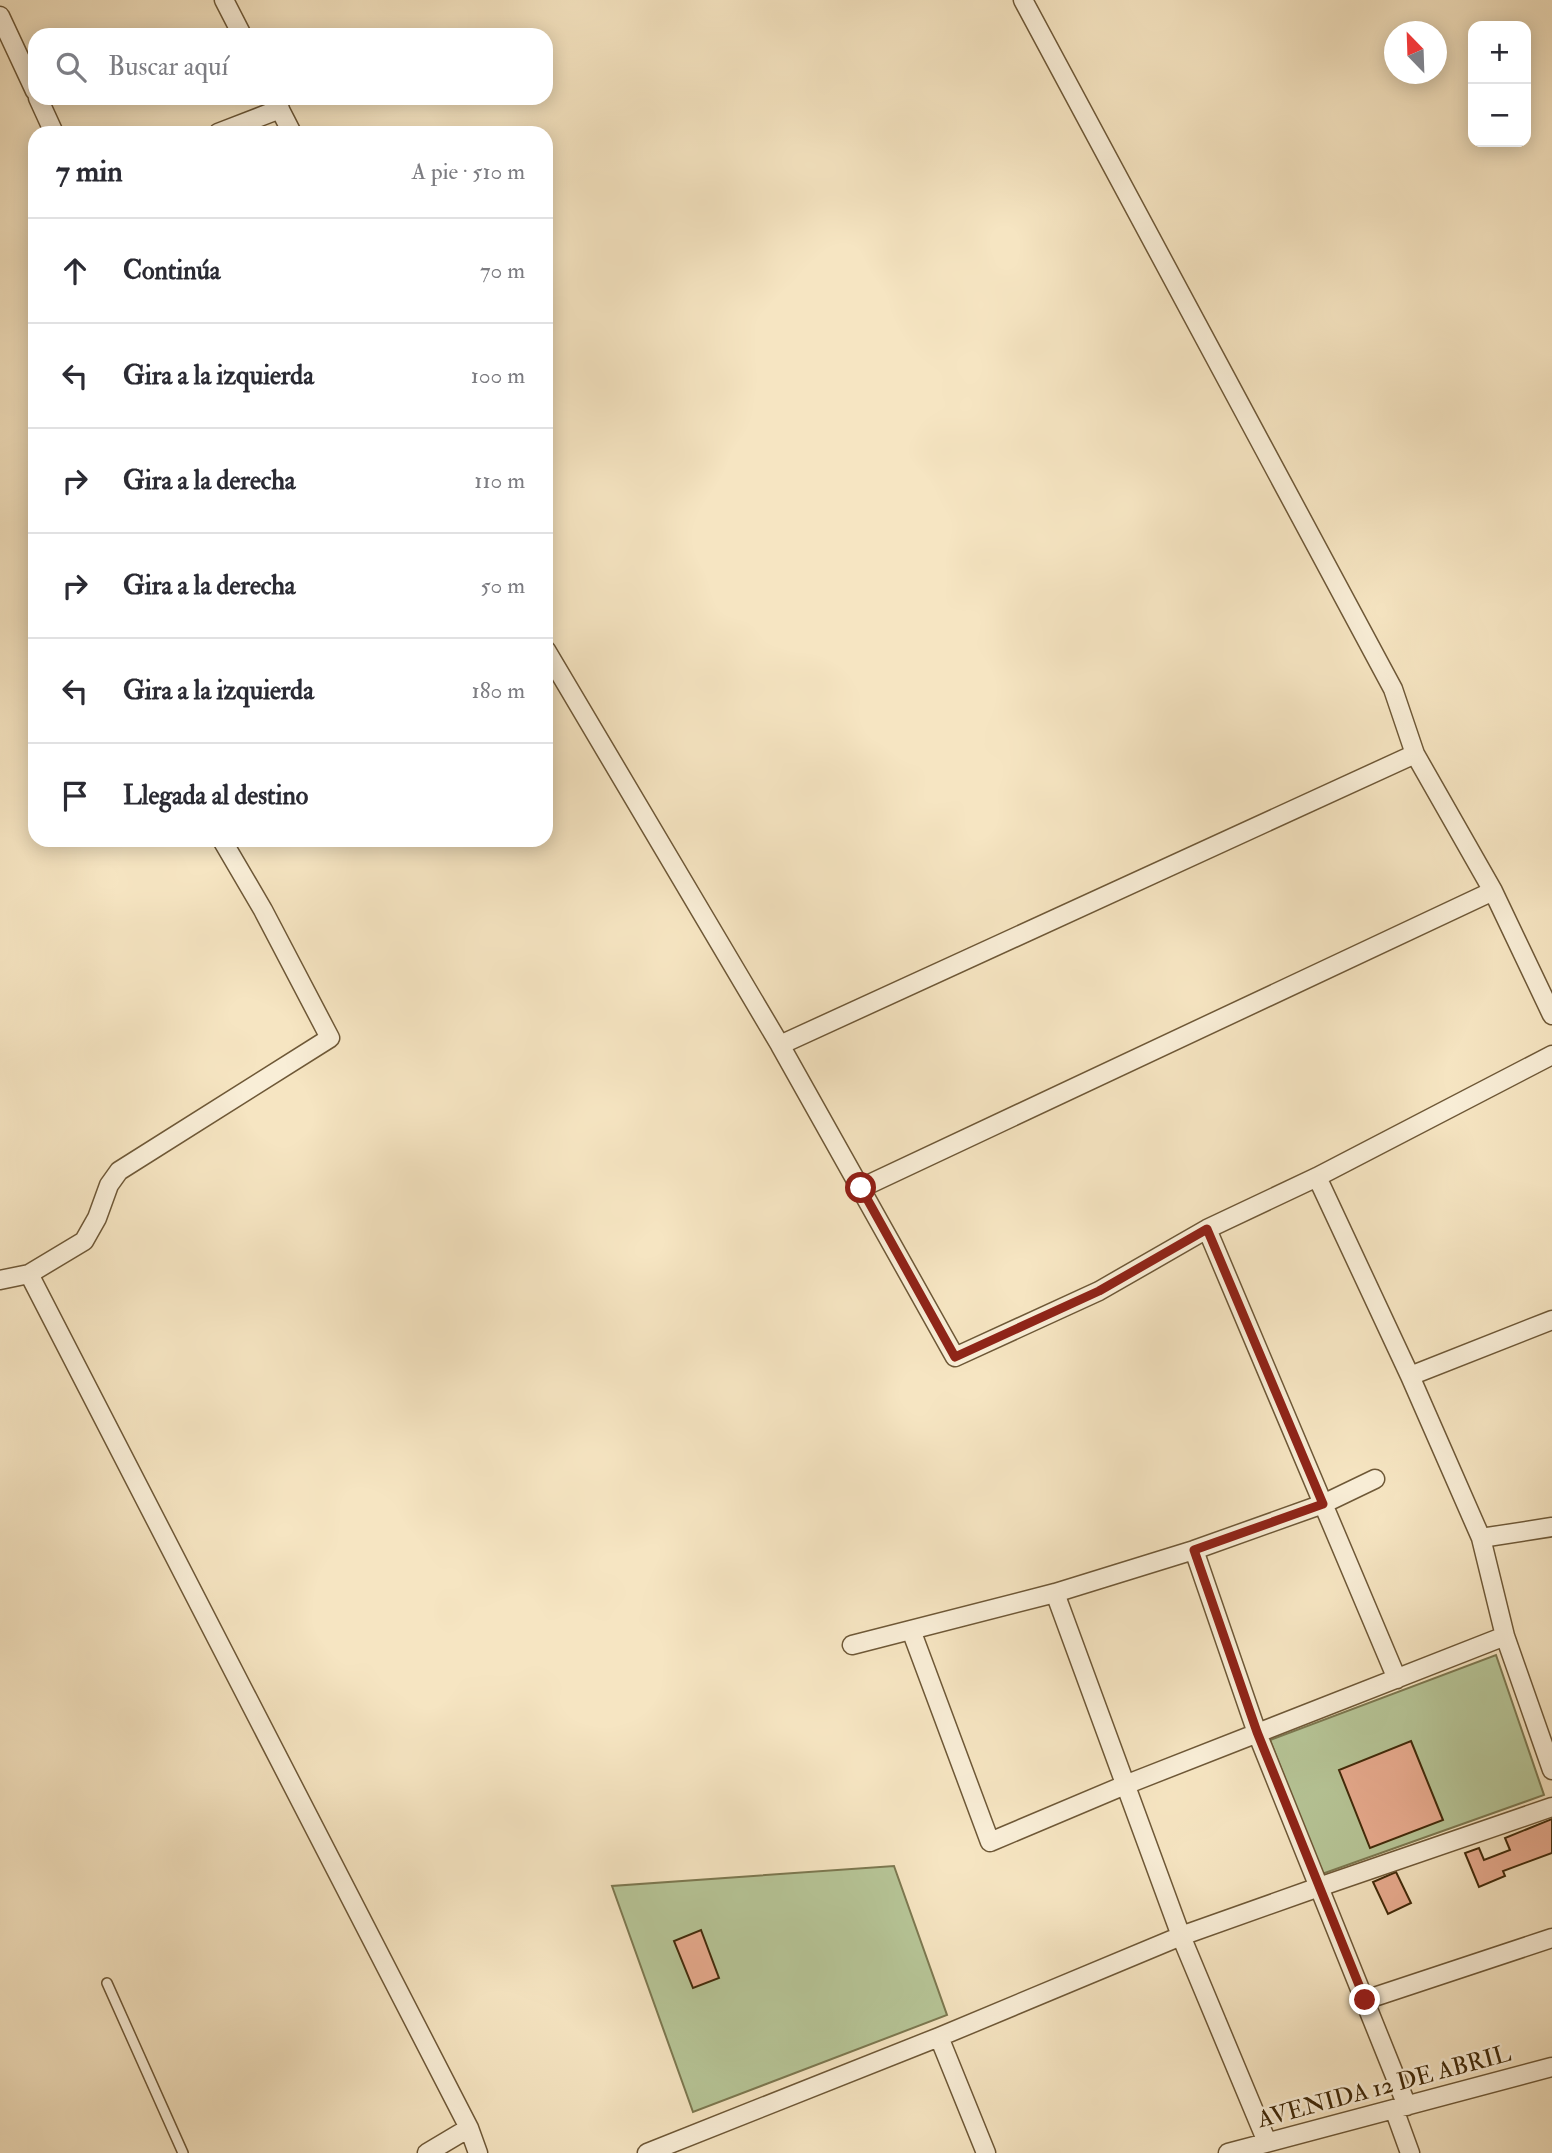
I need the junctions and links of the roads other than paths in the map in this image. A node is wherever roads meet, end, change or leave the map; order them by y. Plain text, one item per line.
1 (224, 0) edge
2 (1023, 0) edge
3 (0, 16) edge
4 (238, 28) edge
5 (28, 76) edge
6 (41, 105) edge
7 (275, 105) edge
8 (278, 105) edge
9 (51, 126) edge
10 (232, 126) edge
11 (288, 126) edge
12 (553, 662) edge
13 (1415, 754) junction
14 (226, 847) edge
15 (1493, 891) junction
16 (1552, 1015) edge
17 (780, 1045) junction
18 (1552, 1055) edge
19 (1317, 1177) junction
20 (861, 1188) junction
21 (1207, 1229) junction
22 (29, 1274) junction
23 (0, 1280) edge
24 (1552, 1320) edge
25 (1410, 1376) junction
26 (1375, 1479) dead end
27 (1323, 1504) junction
28 (1552, 1527) edge
29 (1481, 1538) junction
30 (1194, 1550) junction
31 (1055, 1593) junction
32 (912, 1630) junction
33 (1505, 1636) junction
34 (852, 1645) dead end
35 (1397, 1679) junction
36 (1257, 1732) junction
37 (1552, 1770) edge
38 (1125, 1785) junction
39 (1552, 1807) edge
40 (1319, 1887) junction
41 (1181, 1937) junction
42 (1552, 1938) edge
43 (107, 1983) dead end
44 (1365, 2000) junction
45 (939, 2036) junction
46 (1551, 2071) edge
47 (1401, 2108) junction
48 (469, 2128) junction
49 (1267, 2142) junction
50 (183, 2153) edge
51 (427, 2153) edge
52 (478, 2153) edge
53 (647, 2153) edge
54 (986, 2153) edge
55 (1228, 2153) edge
56 (1410, 2153) edge

1 - 4 street
2 - 13 street
3 - 5 street
6 - 9 street
7 - 10 street
8 - 11 street
12 - 17 street
13 - 15 street
13 - 17 street
14 - 22 street
15 - 16 street
15 - 20 street
17 - 20 street
18 - 19 street
19 - 21 street
19 - 25 street
20 - 21 street
21 - 27 street
22 - 23 street
22 - 48 street
24 - 25 street
25 - 29 street
26 - 27 street
27 - 30 street
27 - 35 street
28 - 29 street
29 - 33 street
30 - 31 street
30 - 36 street
31 - 32 street
31 - 38 street
32 - 34 street
32 - 38 street
33 - 35 street
33 - 37 street
35 - 36 street
36 - 38 street
36 - 40 street
38 - 41 street
39 - 40 street
40 - 41 street
40 - 44 street
41 - 45 street
41 - 49 street
42 - 44 street
43 - 50 lane
44 - 47 street
45 - 53 street
45 - 54 street
46 - 47 street, AVENIDA 12 DE ABRIL
47 - 49 street, AVENIDA 12 DE ABRIL
47 - 56 street
48 - 51 street
48 - 52 street
49 - 55 street, AVENIDA 12 DE ABRIL

